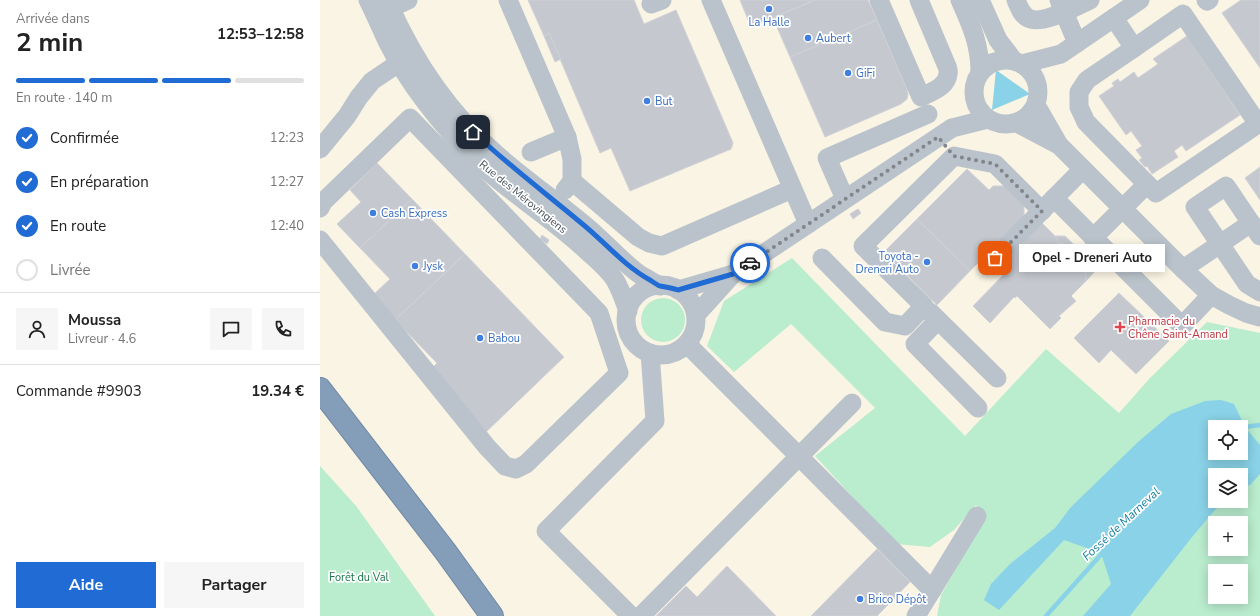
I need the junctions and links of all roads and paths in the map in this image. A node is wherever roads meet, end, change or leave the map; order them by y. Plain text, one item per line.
1 (368, 0) edge
2 (408, 0) edge
3 (508, 0) edge
4 (711, 0) edge
5 (879, 0) edge
6 (919, 0) edge
7 (960, 0) edge
8 (980, 0) edge
9 (1016, 0) edge
10 (1090, 0) edge
11 (1140, 0) edge
12 (389, 4) edge
13 (1061, 6) edge
14 (1114, 18) junction
15 (1077, 43) junction
16 (1134, 48) junction
17 (1061, 54) junction
18 (406, 58) junction
19 (1018, 63) junction
20 (980, 72) junction
21 (1038, 86) junction
22 (974, 96) junction
23 (921, 97) junction
24 (1036, 105) junction
25 (928, 114) junction
26 (988, 119) junction
27 (1017, 123) junction
28 (945, 132) junction
29 (567, 137) junction
30 (1059, 145) junction
31 (320, 149) edge
32 (531, 152) dead end
33 (954, 156) junction
34 (482, 165) junction
35 (1084, 169) junction
36 (468, 178) junction
37 (572, 181) junction
38 (1147, 184) junction
39 (792, 189) junction
40 (845, 199) junction
41 (555, 202) junction
42 (1048, 205) junction
43 (320, 208) edge
44 (1123, 208) junction
45 (808, 224) junction
46 (1256, 230) edge
47 (1093, 238) junction
48 (320, 240) edge
49 (1220, 244) junction
50 (822, 258) dead end
51 (995, 258) dead end
52 (1184, 269) junction
53 (733, 274) junction
54 (669, 288) junction
55 (1260, 292) edge
56 (1211, 295) junction
57 (924, 306) junction
58 (628, 311) junction
59 (696, 315) junction
60 (1260, 317) edge
61 (938, 320) junction
62 (630, 336) junction
63 (687, 344) junction
64 (611, 348) junction
65 (650, 353) junction
66 (997, 378) dead end
67 (320, 389) edge
68 (852, 403) dead end
69 (978, 408) dead end
70 (320, 410) edge
71 (799, 457) junction
72 (977, 516) dead end
73 (932, 590) junction
74 (477, 616) edge
75 (492, 616) edge
76 (631, 616) edge
77 (641, 616) edge
78 (916, 616) edge

1 - 18 street, Rue des Mérovingiens
2 - 12 street
3 - 29 street
4 - 39 street
5 - 23 street
6 - 23 street
7 - 20 street
8 - 19 street
9 - 13 street
10 - 13 street
11 - 14 street
12 - 18 street, Rue des Mérovingiens
13 - 15 street
14 - 15 street
14 - 16 street
15 - 17 street
16 - 38 street
16 - 38 street
17 - 19 street
17 - 21 street
18 - 31 street
18 - 34 street, Rue des Mérovingiens
18 - 41 street, Rue des Mérovingiens
19 - 20 street
19 - 21 street
20 - 22 street
21 - 24 street
22 - 26 street
22 - 28 street
23 - 25 street
24 - 27 street
24 - 30 street
25 - 28 street
25 - 40 street
26 - 27 street
26 - 28 street
27 - 30 street
28 - 33 street
28 - 40 street
29 - 32 street
29 - 37 street
30 - 35 street
33 - 42 street
33 - 57 street
34 - 36 street
34 - 58 street, Rue des Mérovingiens
35 - 42 street
35 - 44 street
36 - 43 street
36 - 64 street
37 - 39 street
37 - 41 street
38 - 44 street
39 - 45 street
40 - 45 street
41 - 54 street, Rue des Mérovingiens
42 - 47 street
42 - 51 street
44 - 47 street
44 - 52 street
45 - 53 street
46 - 49 street
46 - 49 street
47 - 56 street
48 - 64 street
49 - 52 street
49 - 55 street
50 - 57 street
52 - 56 street
53 - 54 street
53 - 59 street
54 - 58 street
54 - 59 street
56 - 60 street
57 - 61 street
58 - 62 street
59 - 63 street
61 - 66 street
61 - 69 street
62 - 64 street
62 - 65 street
63 - 65 street
63 - 71 street
65 - 76 street
67 - 75 highway
68 - 71 street
70 - 74 highway
71 - 73 street
71 - 77 street
72 - 73 street
73 - 78 street

